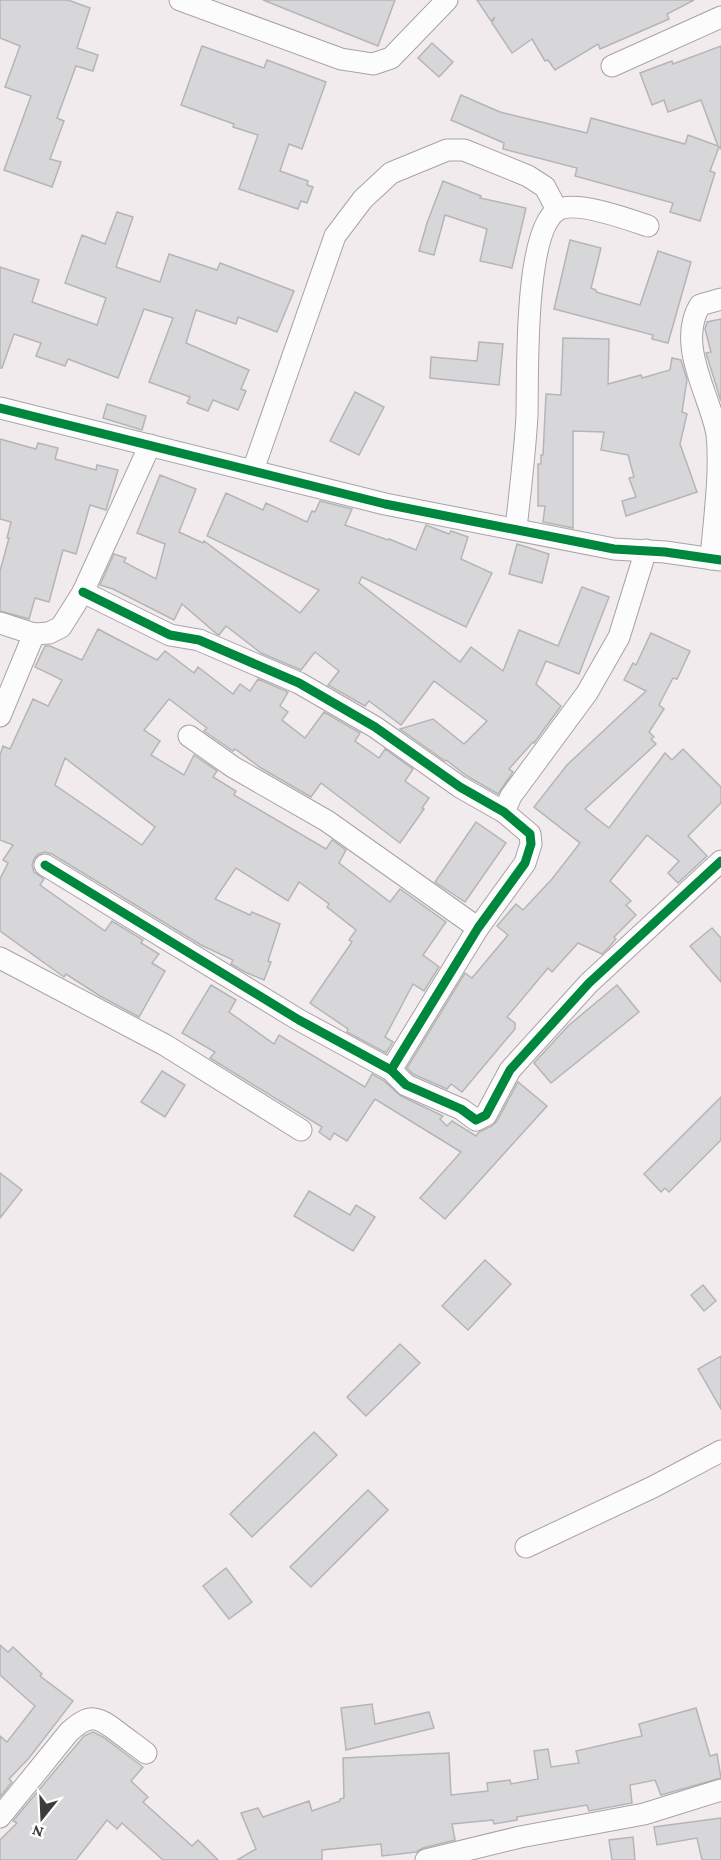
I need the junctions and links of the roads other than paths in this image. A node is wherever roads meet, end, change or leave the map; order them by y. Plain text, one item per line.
1 (180, 0) edge
2 (447, 0) edge
3 (721, 17) edge
4 (612, 66) dead end
5 (557, 210) junction
6 (648, 226) dead end
7 (721, 299) edge
8 (0, 408) edge
9 (150, 445) junction
10 (253, 470) junction
11 (516, 528) junction
12 (646, 550) junction
13 (716, 560) edge
14 (83, 592) junction
15 (0, 623) edge
16 (34, 634) junction
17 (0, 716) edge
18 (189, 736) dead end
19 (504, 812) junction
20 (721, 861) edge
21 (45, 865) dead end
22 (478, 928) junction
23 (0, 958) edge
24 (391, 1070) junction
25 (301, 1130) dead end
26 (721, 1451) edge
27 (526, 1547) dead end
28 (146, 1754) dead end
29 (721, 1790) edge
30 (0, 1817) edge
31 (426, 1860) edge

1 - 2 street
3 - 4 street
5 - 6 street
5 - 10 street
5 - 11 street
7 - 13 street
8 - 9 street
9 - 10 street
9 - 14 street
10 - 11 street
11 - 12 street
12 - 13 street
12 - 19 street
14 - 16 street
14 - 19 street
15 - 16 street
16 - 17 street
18 - 22 street
19 - 22 street
20 - 24 street
21 - 24 street
22 - 24 street
23 - 25 street
26 - 27 street
28 - 30 street
29 - 31 street

